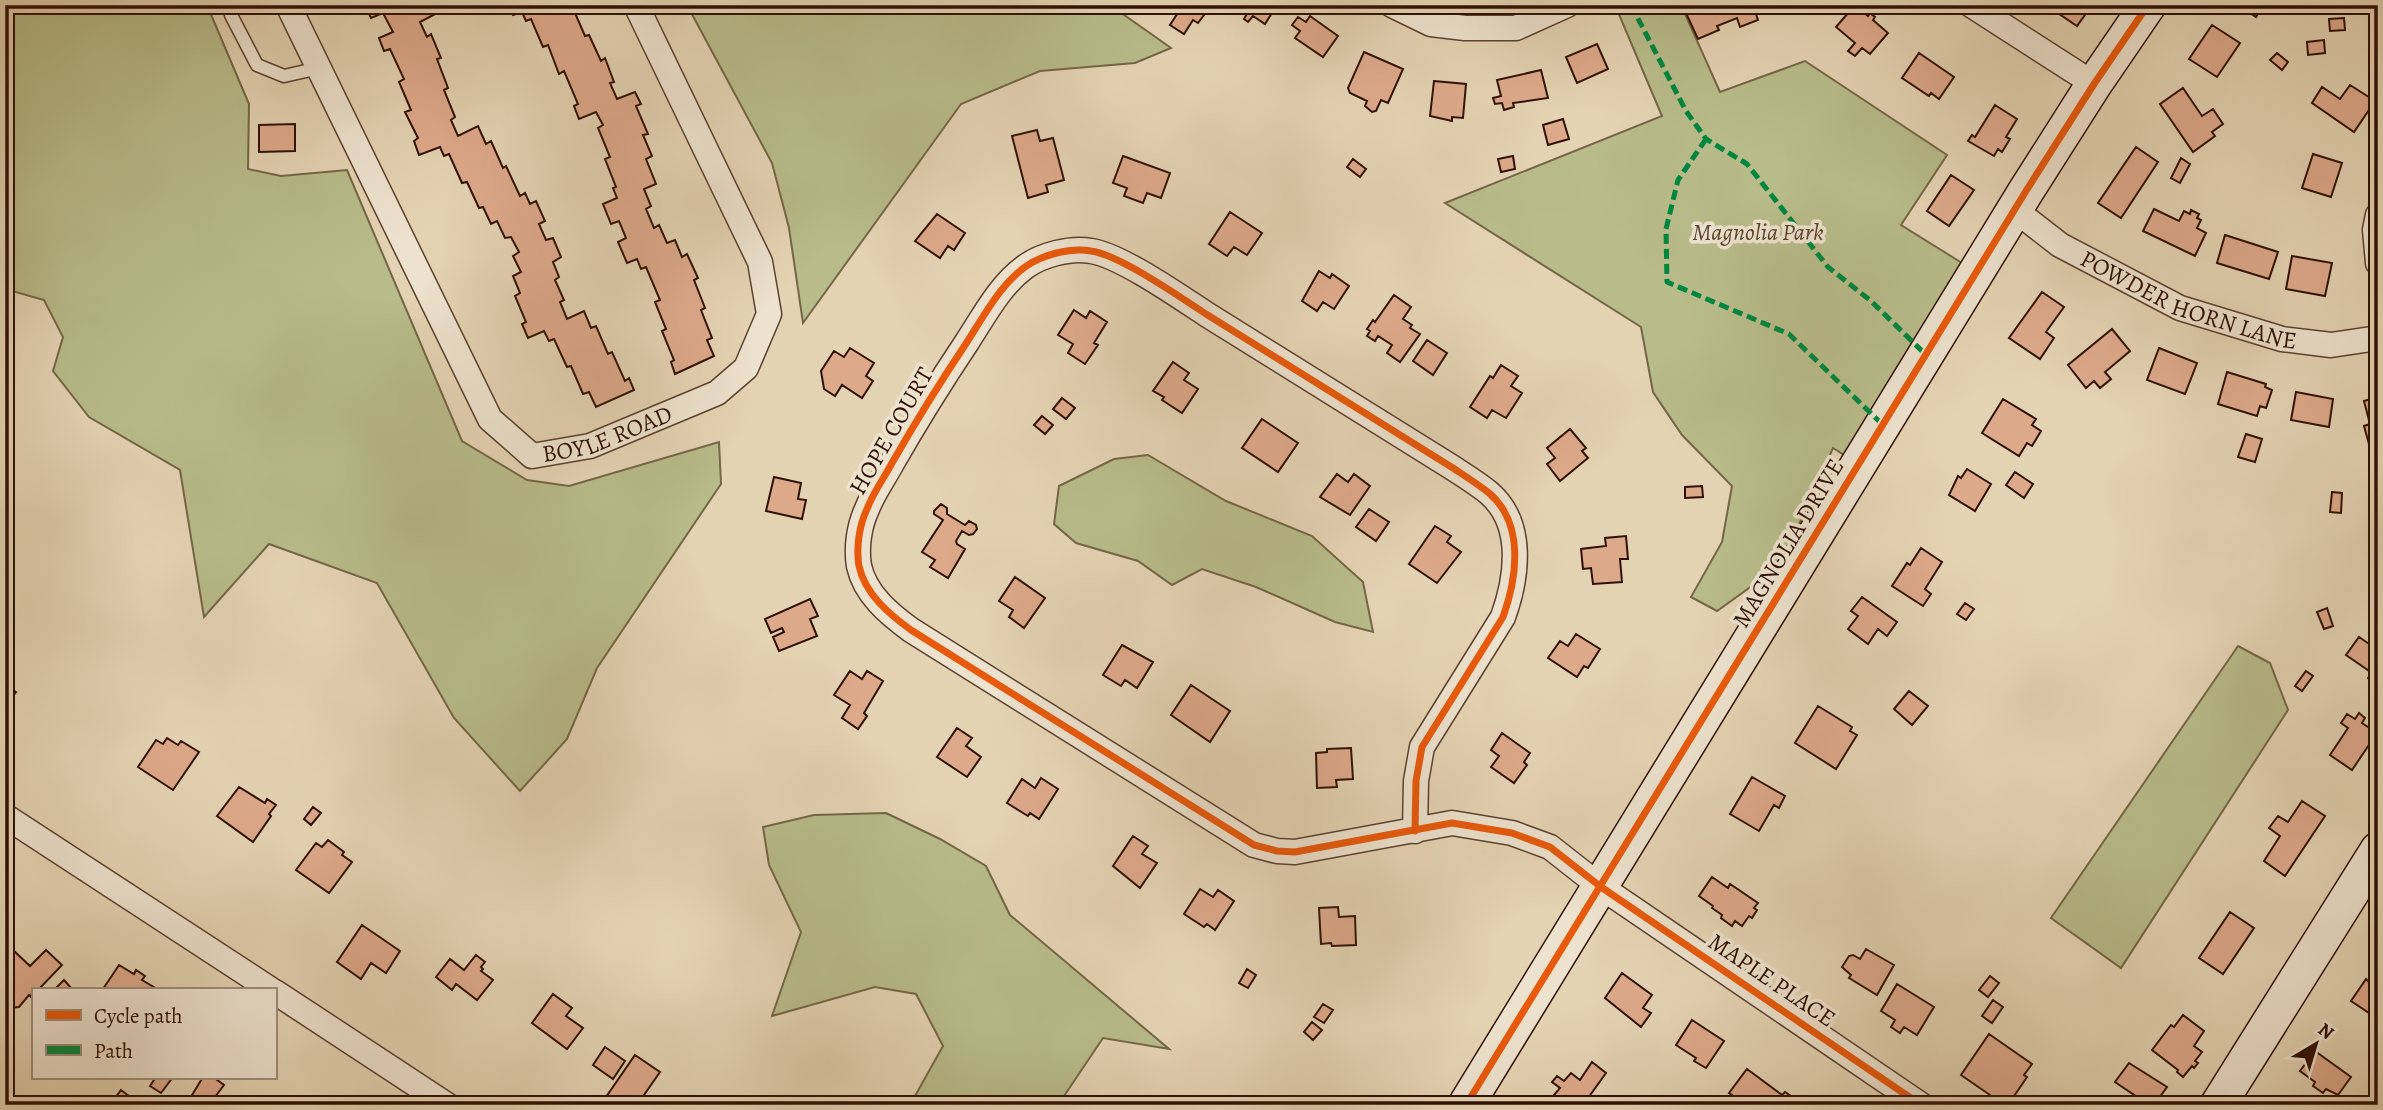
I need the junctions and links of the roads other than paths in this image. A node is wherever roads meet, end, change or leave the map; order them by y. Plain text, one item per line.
1 (231, 5) edge
2 (288, 5) edge
3 (636, 5) edge
4 (1392, 5) edge
5 (1567, 5) edge
6 (1971, 5) edge
7 (2148, 5) edge
8 (319, 68) junction
9 (2094, 84) junction
10 (2015, 210) junction
11 (2378, 215) edge
12 (2378, 263) edge
13 (2378, 338) edge
14 (5, 817) edge
15 (1415, 831) junction
16 (2378, 850) edge
17 (1601, 887) junction
18 (268, 988) edge
19 (276, 993) edge
20 (447, 1105) edge
21 (1466, 1105) edge
22 (1921, 1105) edge
23 (2218, 1105) edge

1 - 8 lane
2 - 8 street, BOYLE ROAD
3 - 8 street, BOYLE ROAD
4 - 5 street
6 - 9 street
7 - 9 street, MAGNOLIA DRIVE
9 - 10 street, MAGNOLIA DRIVE
10 - 13 street, POWDER HORN LANE
10 - 17 street, MAGNOLIA DRIVE
11 - 12 street
14 - 18 street
15 - 15 street, HOPE COURT
15 - 17 street, HOPE COURT
16 - 23 street
17 - 21 street, MAGNOLIA DRIVE
17 - 22 street, MAPLE PLACE
19 - 20 street

